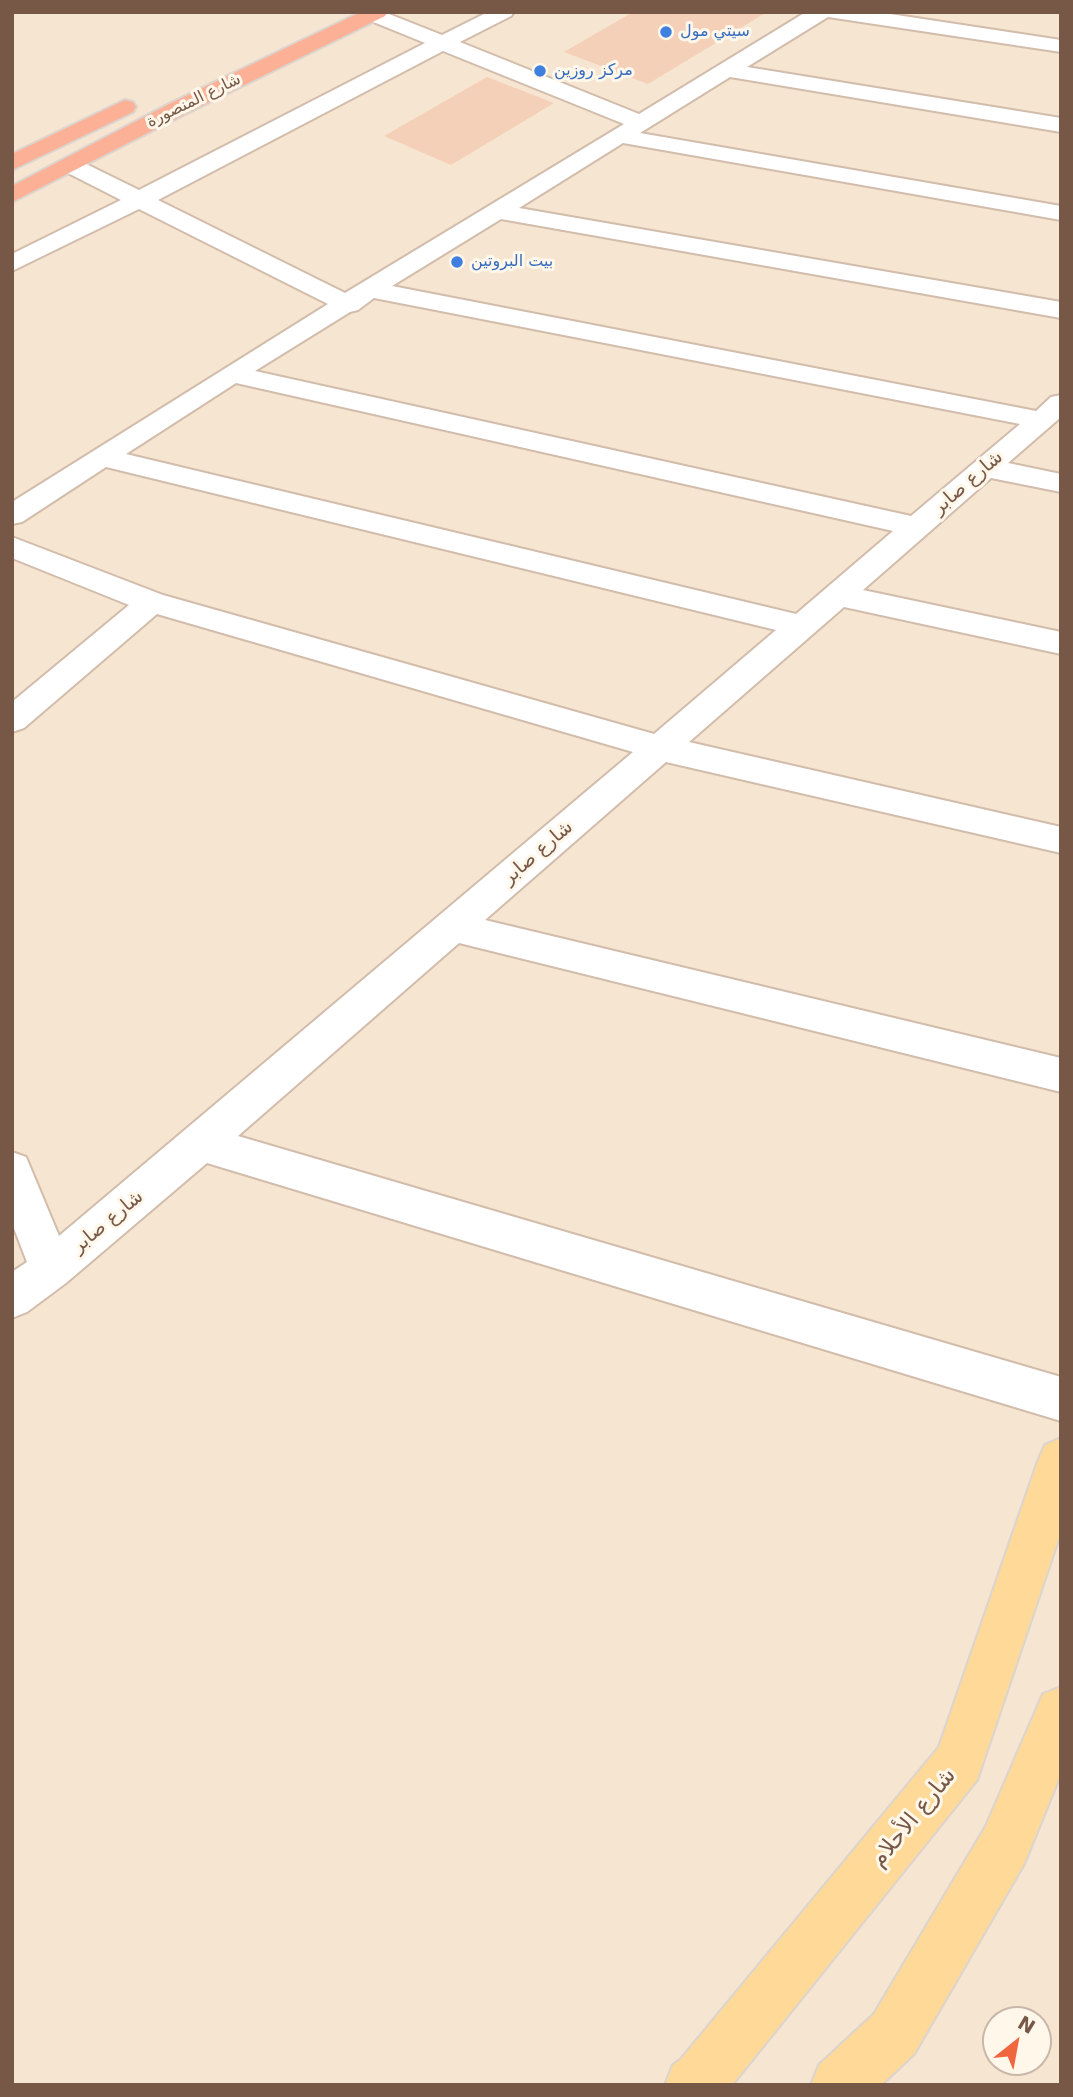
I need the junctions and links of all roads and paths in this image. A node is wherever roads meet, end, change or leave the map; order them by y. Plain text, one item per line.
1 (505, 12) edge
2 (821, 12) edge
3 (834, 12) edge
4 (375, 14) edge
5 (440, 44) junction
6 (1061, 46) edge
7 (727, 71) junction
8 (148, 95) dead end
9 (1061, 125) edge
10 (632, 130) junction
11 (12, 163) edge
12 (70, 165) junction
13 (12, 195) edge
14 (141, 201) junction
15 (500, 212) junction
16 (1061, 213) edge
17 (12, 264) edge
18 (373, 290) junction
19 (349, 305) junction
20 (1061, 310) edge
21 (232, 374) junction
22 (1051, 412) edge
23 (104, 458) junction
24 (986, 468) junction
25 (1061, 483) edge
26 (12, 514) edge
27 (918, 527) junction
28 (12, 547) edge
29 (838, 595) junction
30 (152, 602) junction
31 (802, 626) junction
32 (1061, 643) edge
33 (12, 720) edge
34 (660, 748) junction
35 (1061, 840) edge
36 (453, 927) junction
37 (1061, 1075) edge
38 (201, 1143) junction
39 (12, 1170) edge
40 (19, 1213) edge
41 (51, 1269) junction
42 (12, 1298) edge
43 (1061, 1399) edge
44 (1061, 1461) edge
45 (1061, 1712) edge
46 (699, 2083) edge
47 (839, 2085) edge

1 - 5 street
2 - 7 street
3 - 6 street
4 - 5 street
4 - 12 highway, شارع المنصورة
5 - 10 street
5 - 14 street
7 - 9 street
7 - 10 street
8 - 11 highway, شارع المنصورة
10 - 15 street
10 - 16 street
12 - 13 highway, شارع المنصورة
12 - 14 street
14 - 17 street
14 - 19 street
15 - 18 street
15 - 20 street
18 - 19 street
18 - 22 street
19 - 21 street
21 - 23 street
21 - 27 street
22 - 24 street, شارع صابر
23 - 26 street
23 - 31 street
24 - 25 street
24 - 27 street, شارع صابر
27 - 29 street, شارع صابر
28 - 30 street
29 - 31 street, شارع صابر
29 - 32 street
30 - 33 street
30 - 34 street
31 - 34 street, شارع صابر
34 - 35 street
34 - 36 street, شارع صابر
36 - 37 street
36 - 38 street, شارع صابر
38 - 41 street, شارع صابر
38 - 43 street
39 - 40 street
40 - 41 street
41 - 42 street, شارع صابر
44 - 46 main road, شارع الأحلام
45 - 47 main road

